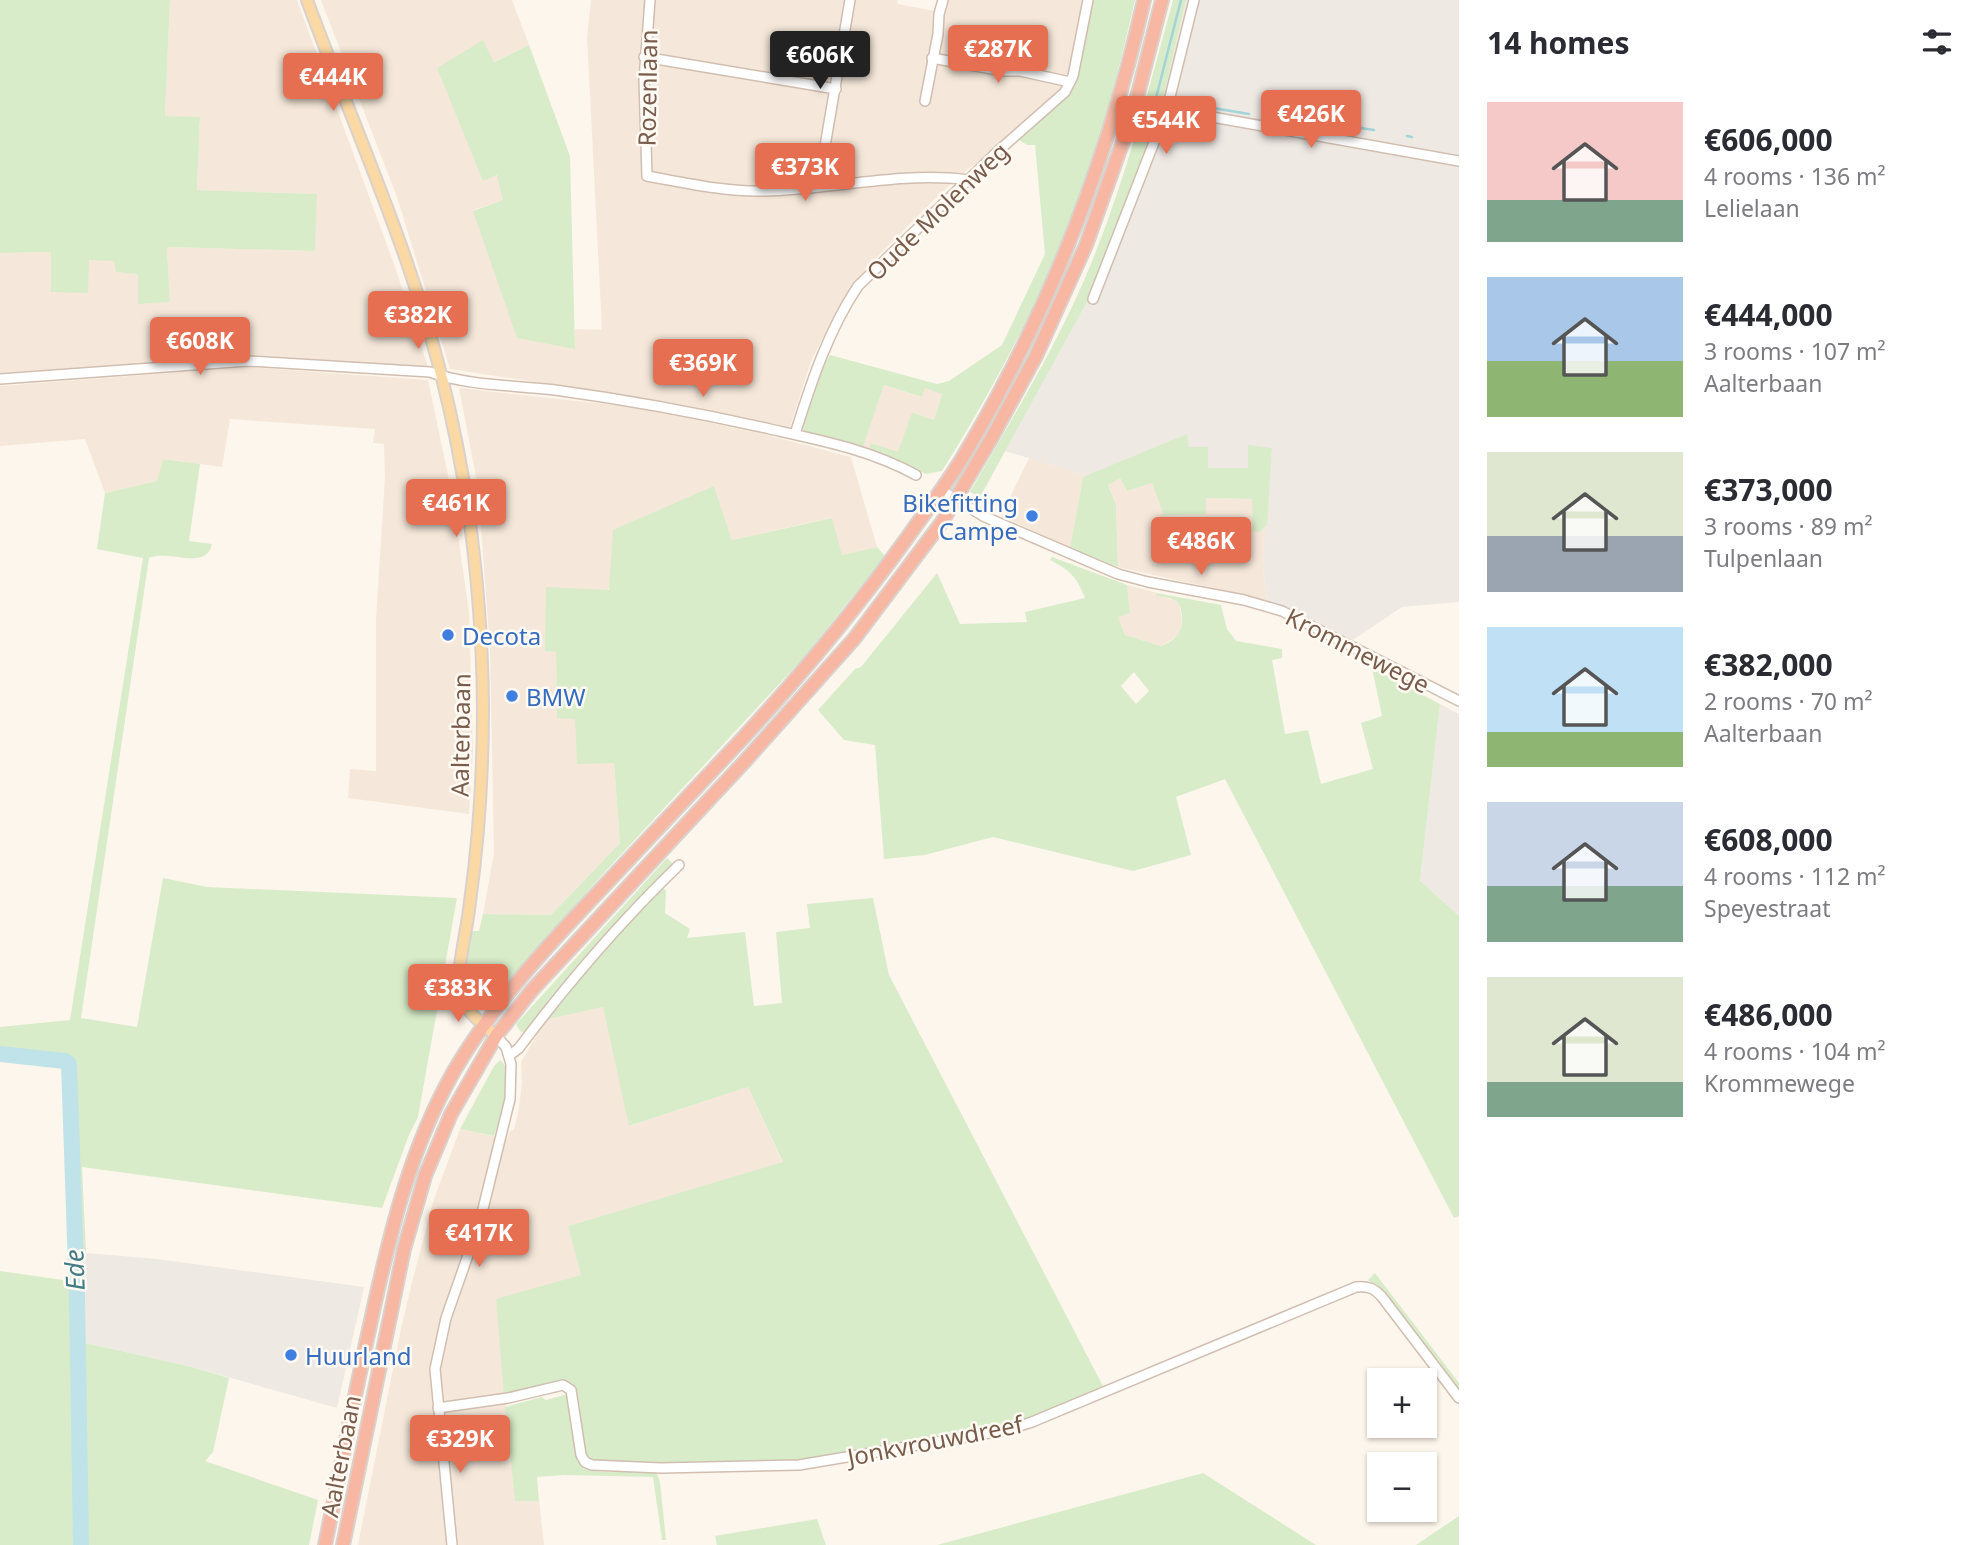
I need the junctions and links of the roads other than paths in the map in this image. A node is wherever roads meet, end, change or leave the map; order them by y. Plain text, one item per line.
1 (307, 0) edge
2 (650, 0) edge
3 (850, 0) edge
4 (943, 0) edge
5 (1088, 0) edge
6 (1144, 0) edge
7 (1162, 0) edge
8 (1194, 0) edge
9 (644, 57) junction
10 (932, 58) junction
11 (1070, 82) junction
12 (836, 89) junction
13 (925, 101) dead end
14 (1167, 109) junction
15 (1459, 161) edge
16 (968, 180) junction
17 (818, 187) junction
18 (1093, 299) dead end
19 (442, 376) junction
20 (0, 379) edge
21 (795, 434) junction
22 (916, 475) dead end
23 (941, 491) junction
24 (954, 499) junction
25 (1459, 701) edge
26 (679, 866) dead end
27 (484, 1025) junction
28 (496, 1036) junction
29 (509, 1056) junction
30 (1459, 1398) edge
31 (438, 1408) junction
32 (325, 1545) edge
33 (344, 1545) edge
34 (452, 1545) edge

1 - 19 main road, Aalterbaan
2 - 9 street, Rozenlaan
3 - 12 street
4 - 10 street
5 - 11 street, Oude Molenweg
6 - 23 highway
7 - 24 highway
8 - 14 street
9 - 12 street
9 - 17 street, Rozenlaan
10 - 11 street
10 - 13 street
11 - 16 street, Oude Molenweg
12 - 17 street
14 - 15 street
14 - 18 street
16 - 17 street
16 - 21 street, Oude Molenweg
19 - 20 street
19 - 21 street
19 - 27 main road, Aalterbaan
21 - 22 street
23 - 24 street, Krommewege
23 - 27 highway
24 - 25 street, Krommewege
24 - 28 highway
26 - 29 street
27 - 28 main road, Aalterbaan
27 - 32 highway, Aalterbaan
28 - 29 street
28 - 33 highway, Aalterbaan
29 - 31 street
30 - 31 street, Jonkvrouwdreef
31 - 34 street

